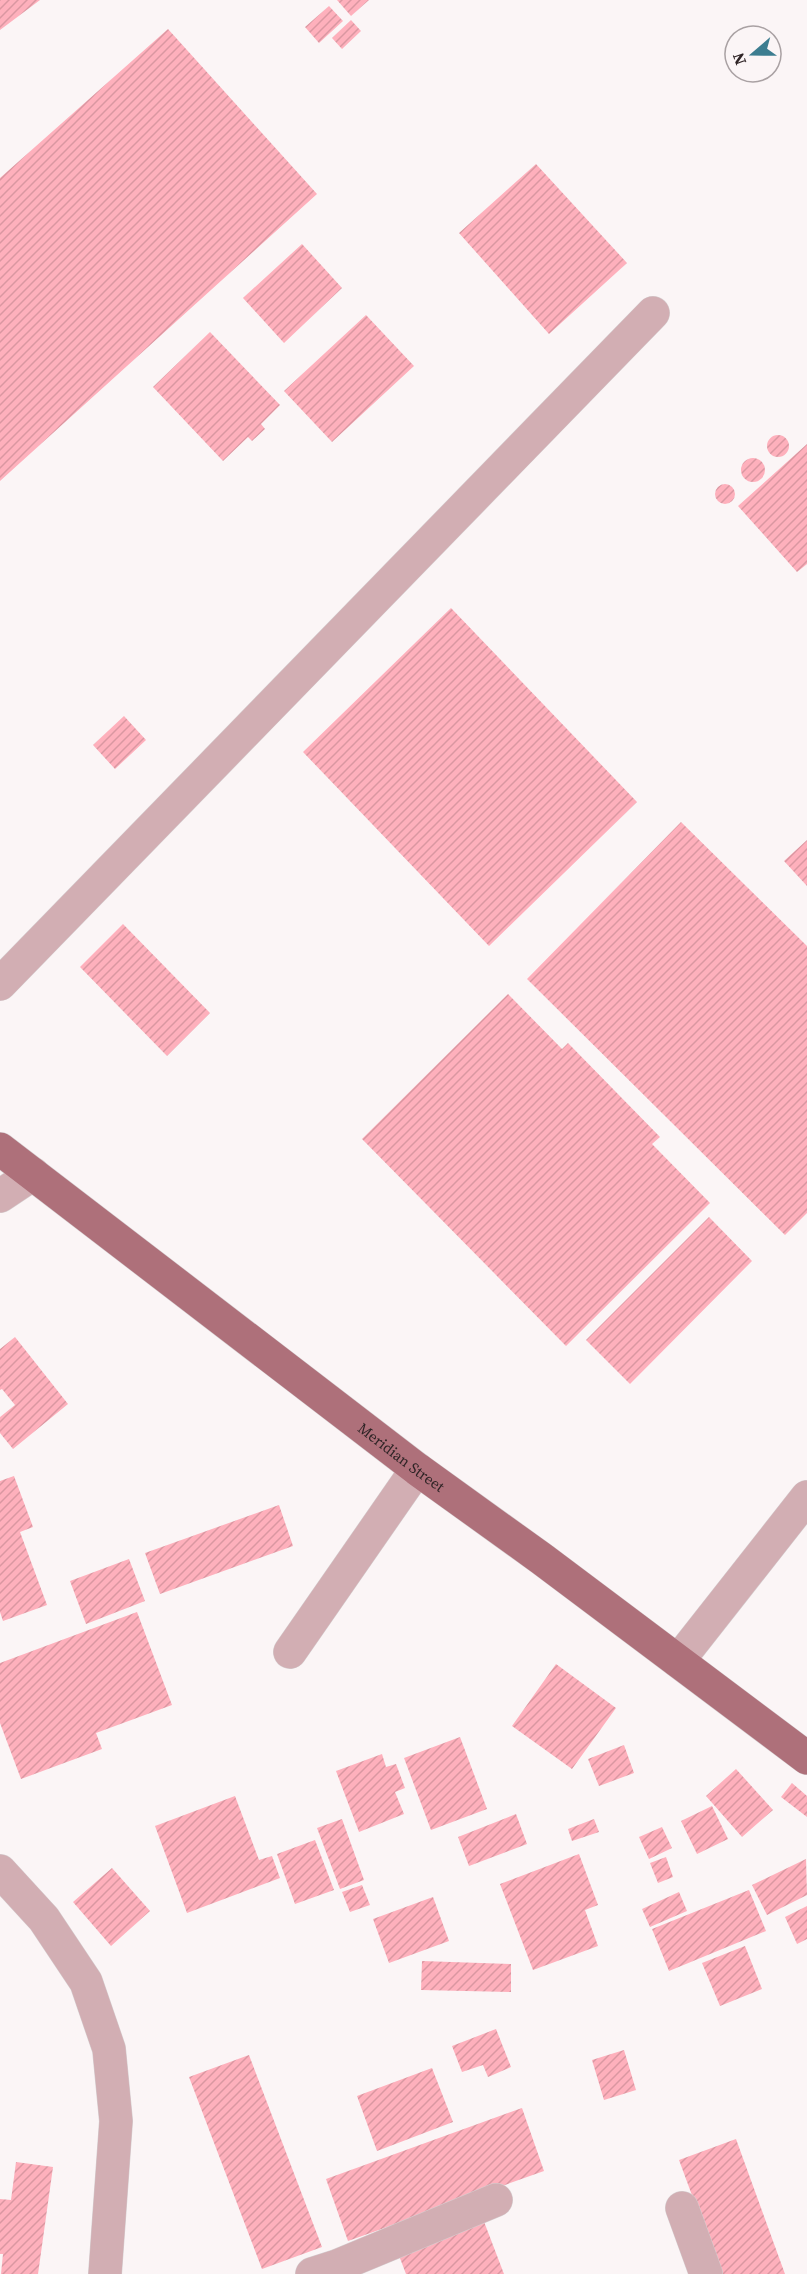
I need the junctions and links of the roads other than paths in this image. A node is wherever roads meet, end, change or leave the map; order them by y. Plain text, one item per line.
1 (653, 313) dead end
2 (0, 984) edge
3 (0, 1149) edge
4 (33, 1174) junction
5 (0, 1196) edge
6 (417, 1469) junction
7 (807, 1497) edge
8 (290, 1652) dead end
9 (678, 1661) junction
10 (807, 1758) edge
11 (0, 1870) edge
12 (496, 2200) dead end
13 (682, 2208) dead end
14 (105, 2274) edge
15 (312, 2274) edge
16 (706, 2274) edge

1 - 2 street
3 - 4 main road, Meridian Street
4 - 5 street
4 - 6 main road, Meridian Street
6 - 8 street
6 - 9 main road, Meridian Street
7 - 9 street
9 - 10 main road, Meridian Street
11 - 14 street
12 - 15 street
13 - 16 street

